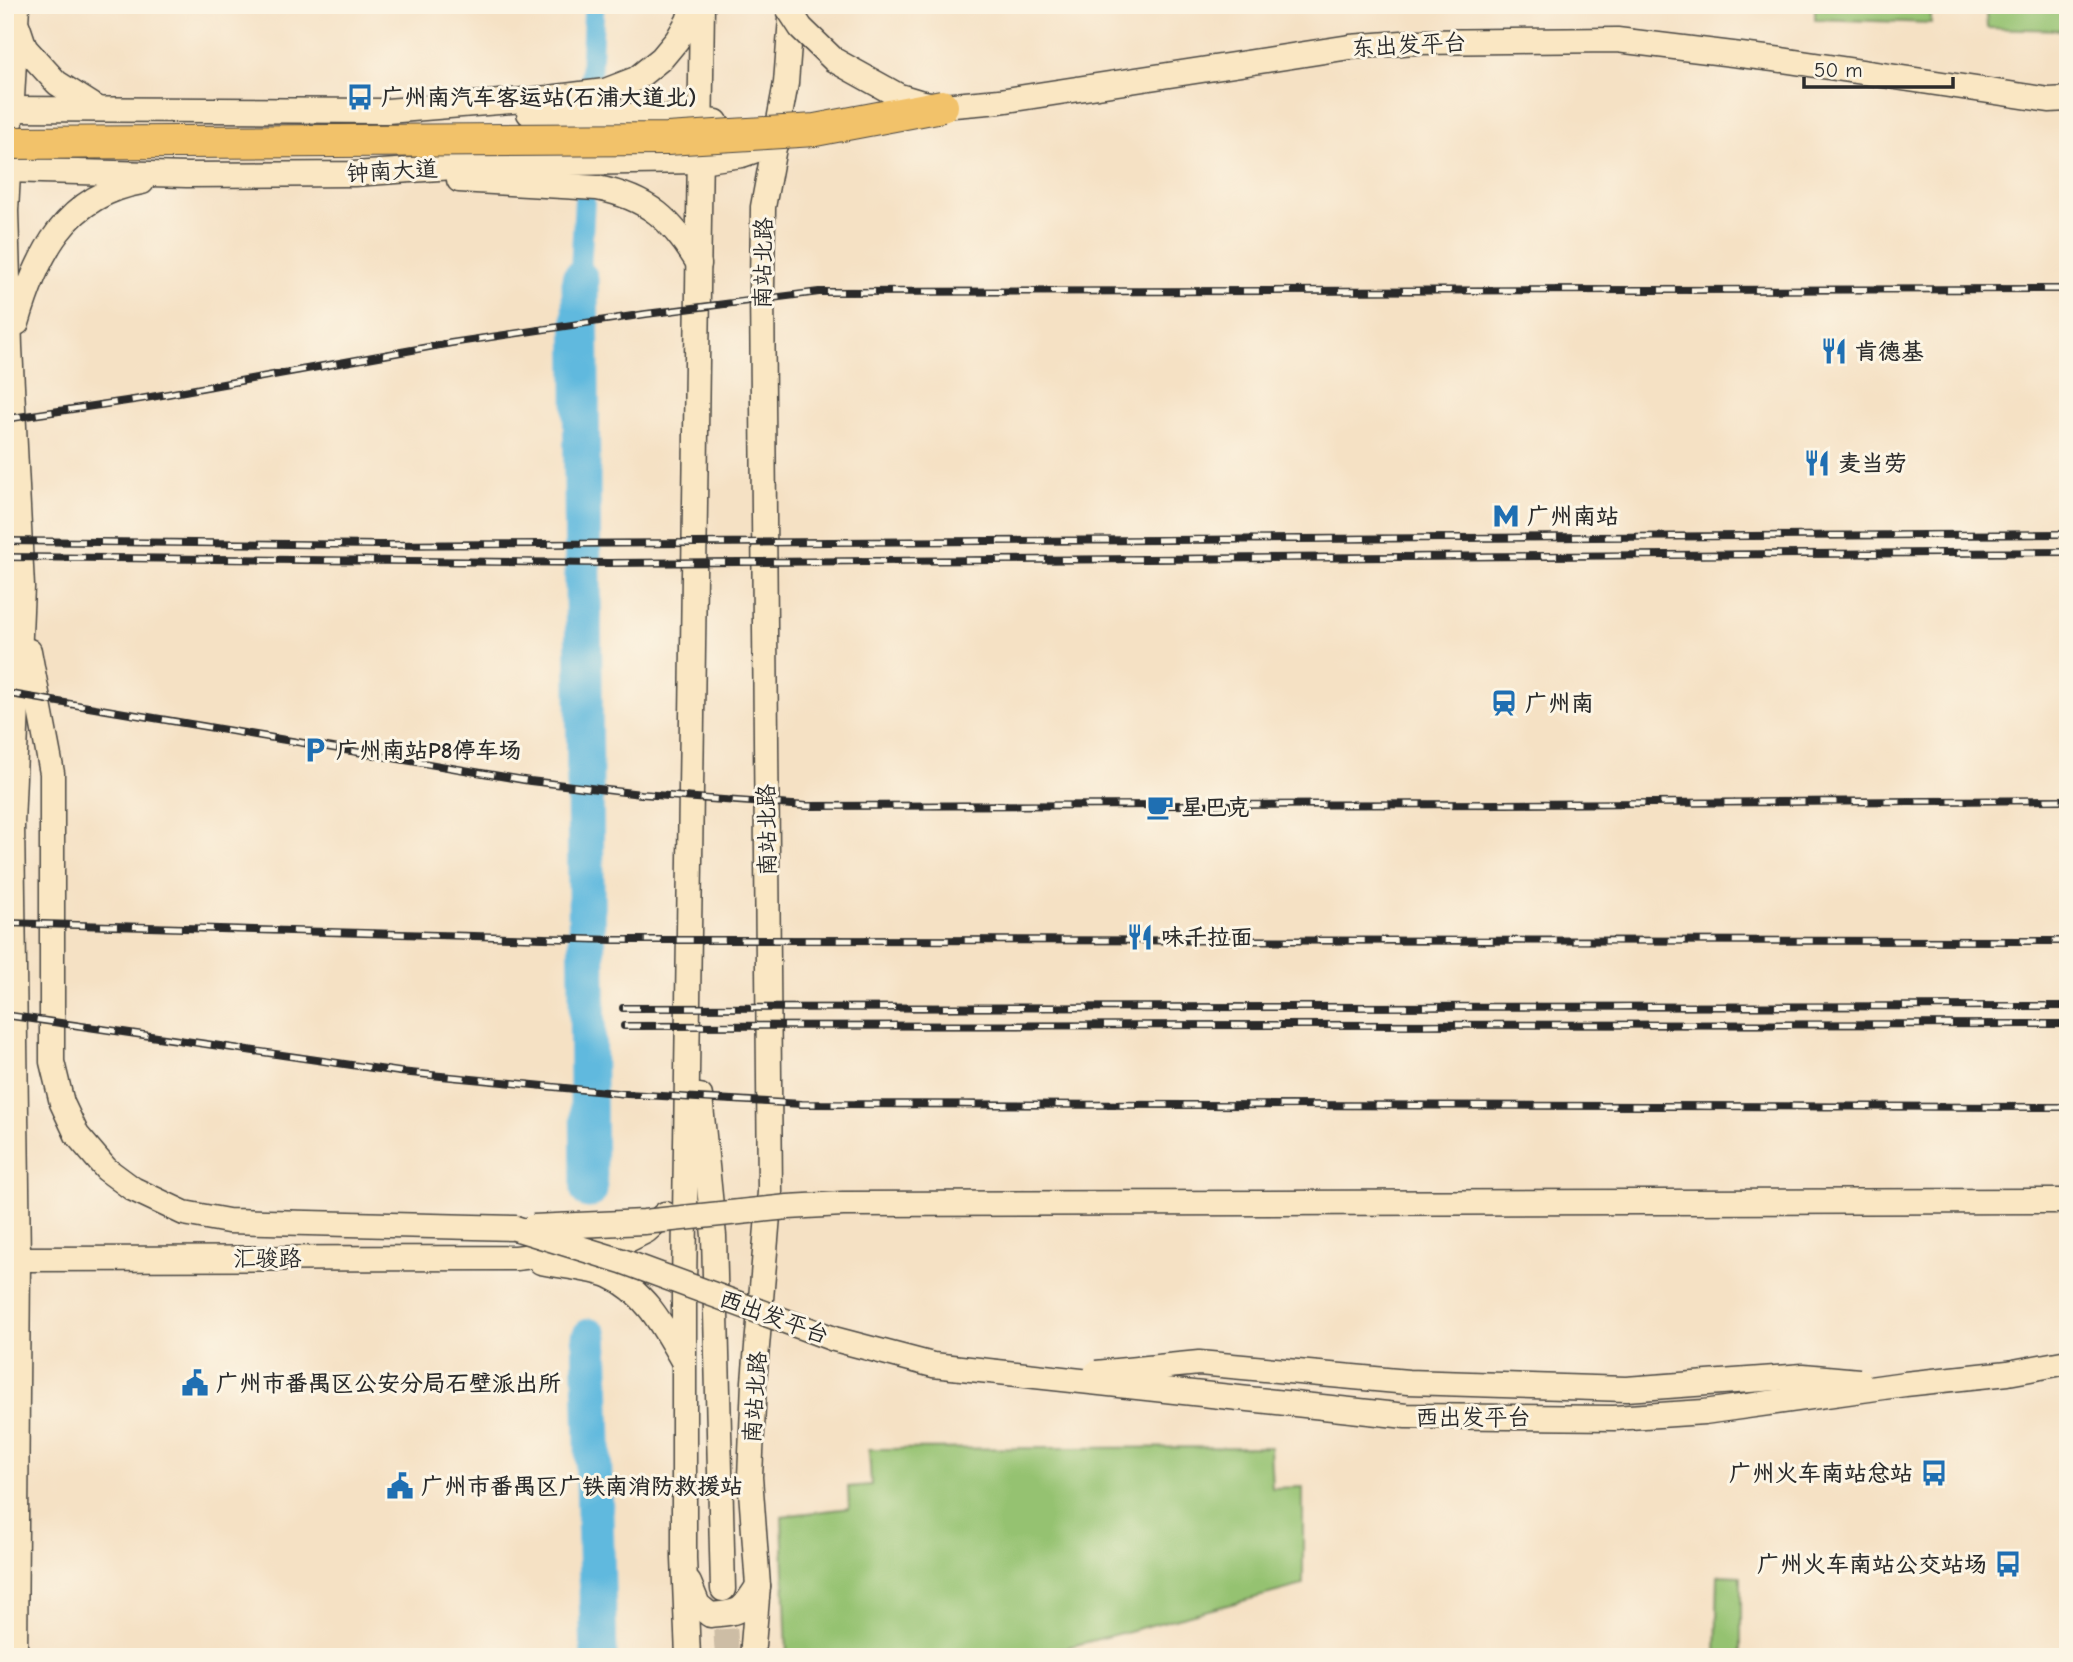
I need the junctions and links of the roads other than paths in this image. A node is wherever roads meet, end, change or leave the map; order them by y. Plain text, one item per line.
1 (692, 5) edge
2 (702, 5) edge
3 (786, 5) edge
4 (792, 5) edge
5 (17, 13) edge
6 (2068, 99) edge
7 (547, 105) junction
8 (942, 106) junction
9 (8, 109) edge
10 (99, 110) junction
11 (387, 111) junction
12 (498, 112) junction
13 (702, 120) junction
14 (776, 143) junction
15 (6, 161) edge
16 (700, 161) junction
17 (496, 164) junction
18 (354, 174) junction
19 (537, 174) junction
20 (187, 175) junction
21 (699, 264) junction
22 (8, 344) edge
23 (22, 587) junction
24 (688, 977) junction
25 (686, 1147) junction
26 (2068, 1201) edge
27 (514, 1228) junction
28 (516, 1258) junction
29 (18, 1259) junction
30 (684, 1363) junction
31 (2068, 1363) edge
32 (1041, 1378) junction
33 (1905, 1384) junction
34 (11, 1562) edge
35 (685, 1573) junction
36 (758, 1586) junction
37 (723, 1589) tunnel mouth
38 (15, 1621) junction
39 (15, 1657) edge
40 (29, 1657) edge
41 (688, 1657) edge
42 (752, 1657) edge

1 - 7 street
2 - 13 street
3 - 8 street, 东出发平台, bridge
4 - 14 street, 南站北路
5 - 9 street
5 - 10 street
6 - 8 street, 东出发平台, bridge
7 - 11 street
7 - 12 street
7 - 13 street
8 - 15 highway, bridge
9 - 10 street
9 - 15 street
10 - 11 street
11 - 12 street
12 - 17 street
13 - 14 street
13 - 16 street
14 - 16 street, 钟南大道
14 - 36 street, 南站北路
15 - 20 street, 钟南大道
15 - 22 street
16 - 19 street, 钟南大道
16 - 21 street
17 - 18 street, 钟南大道
17 - 19 street, 钟南大道
18 - 19 street
18 - 20 street, 钟南大道
19 - 21 street
20 - 22 street
21 - 24 street
22 - 23 street
23 - 27 street
23 - 29 street
24 - 25 street
24 - 37 street
25 - 28 street
25 - 30 street
26 - 27 street, bridge
27 - 32 street, 西出发平台, bridge
28 - 29 street, 汇骏路
28 - 30 street
29 - 34 street
30 - 35 street
31 - 33 street, 西出发平台, bridge
32 - 33 street, 西出发平台, bridge
32 - 33 street, 西出发平台, bridge
34 - 38 street
35 - 36 street
35 - 41 street
36 - 42 street, 南站北路
38 - 39 street
38 - 40 street

